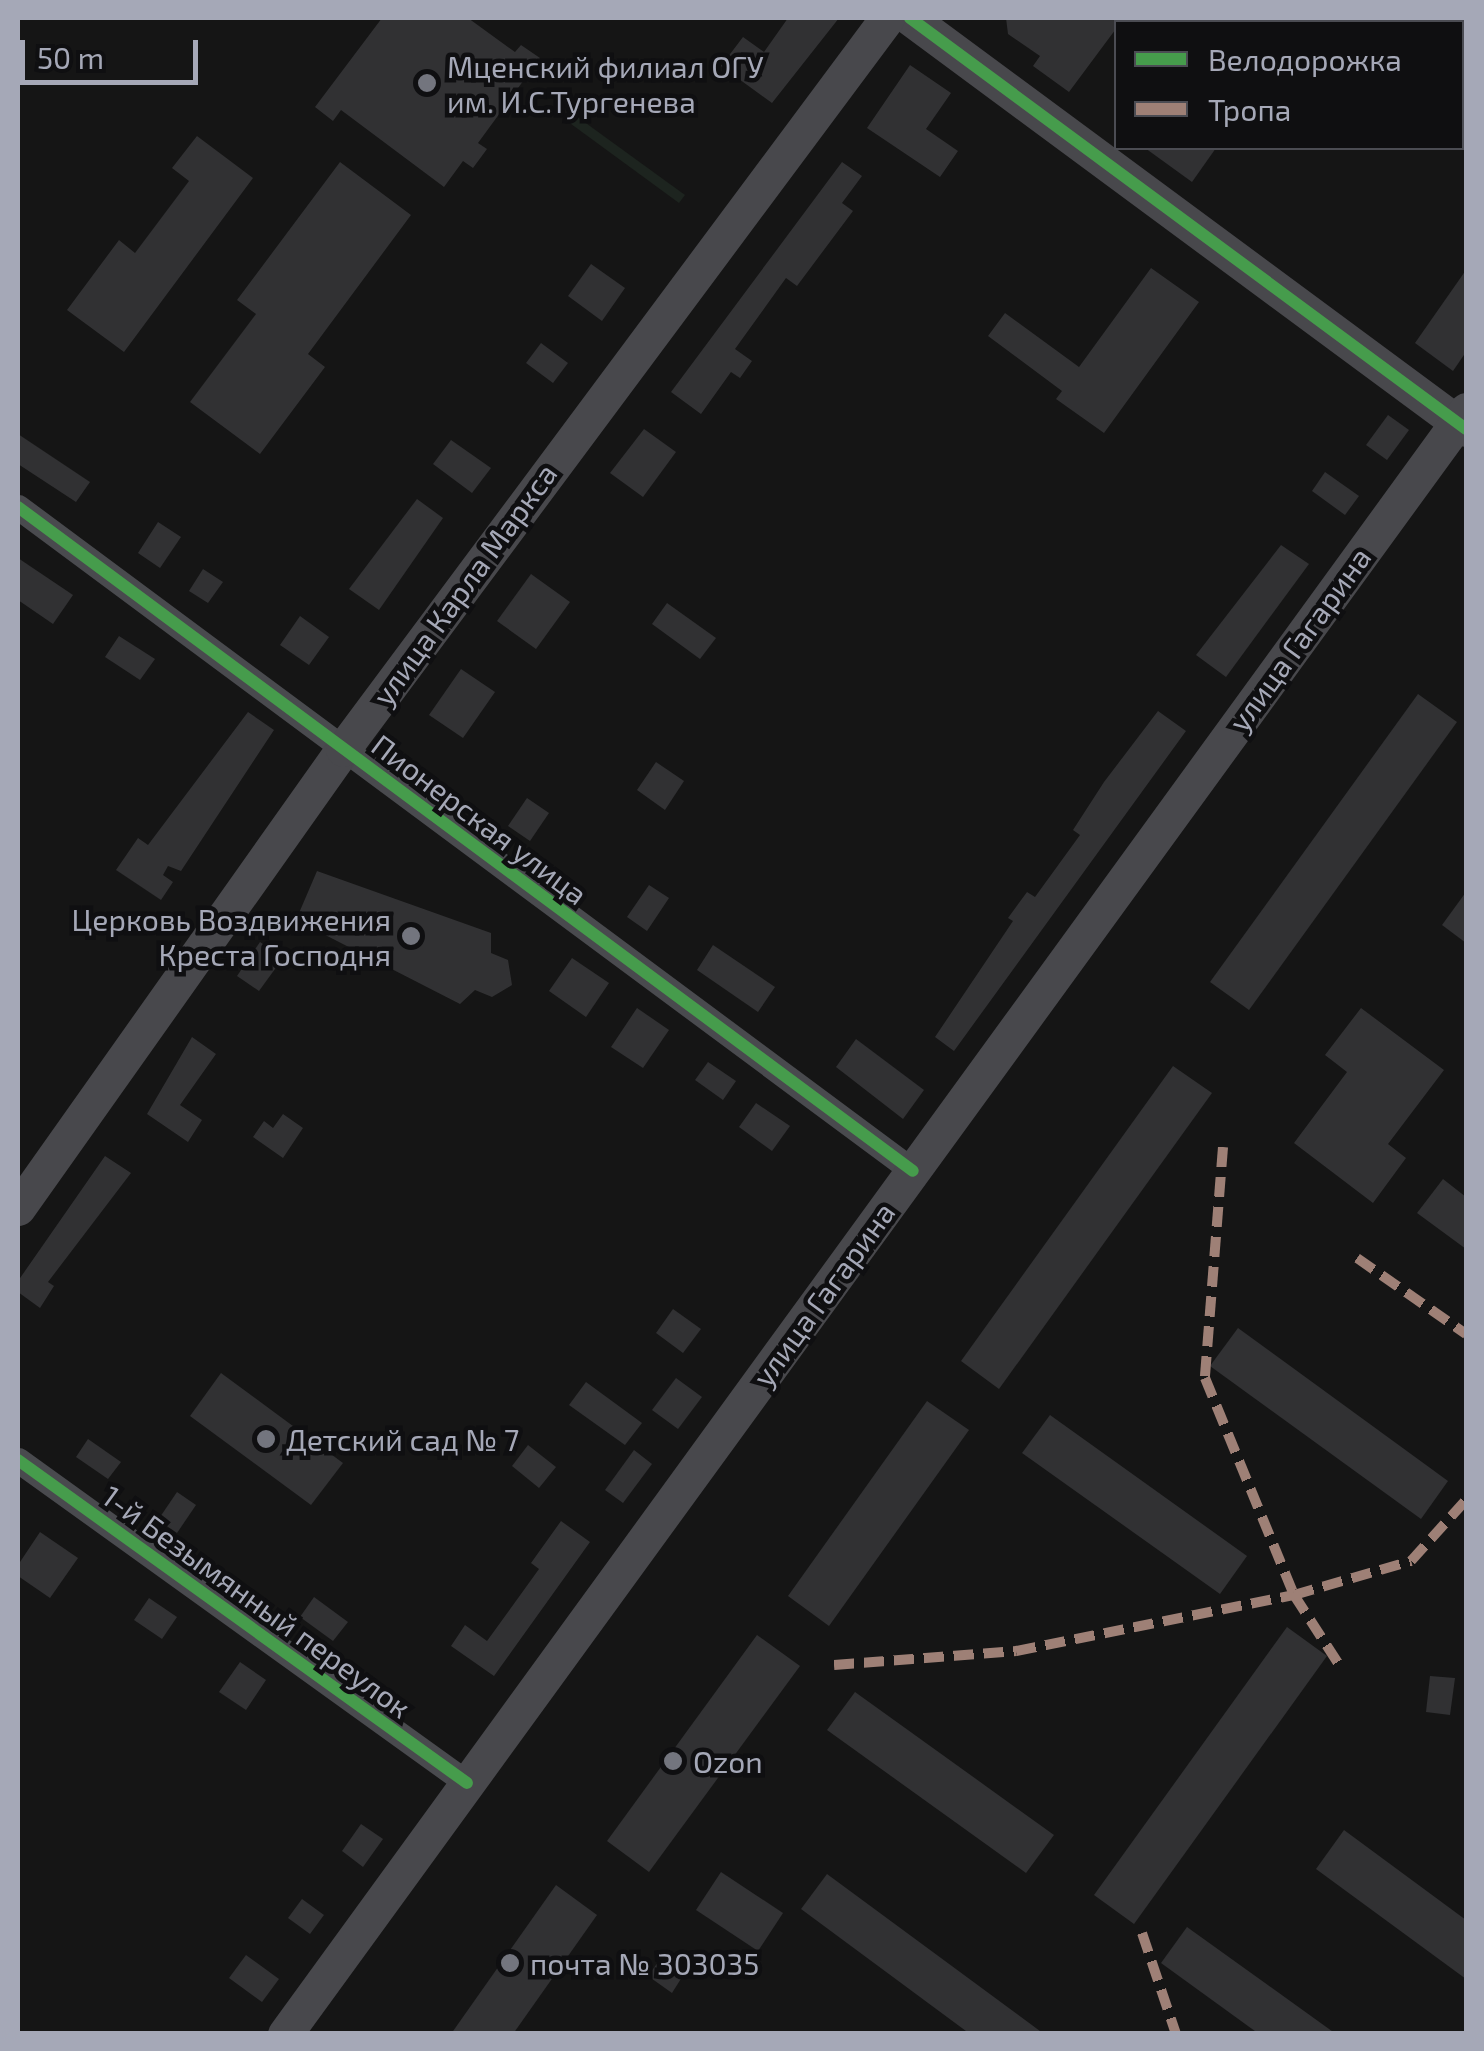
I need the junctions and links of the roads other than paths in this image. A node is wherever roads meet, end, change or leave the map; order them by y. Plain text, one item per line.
1 (887, 18) edge
2 (910, 18) edge
3 (1463, 420) edge
4 (18, 507) edge
5 (342, 749) junction
6 (913, 1170) junction
7 (18, 1208) edge
8 (18, 1460) edge
9 (467, 1783) junction
10 (285, 2034) edge

1 - 5 main road, улица Карла Маркса
2 - 3 main road
3 - 6 main road, улица Гагарина
4 - 5 street, Пионерская улица
5 - 6 street, Пионерская улица
5 - 7 main road, улица Карла Маркса
6 - 9 main road, улица Гагарина
8 - 9 street, 1-й Безымянный переулок
9 - 10 main road, улица Гагарина

